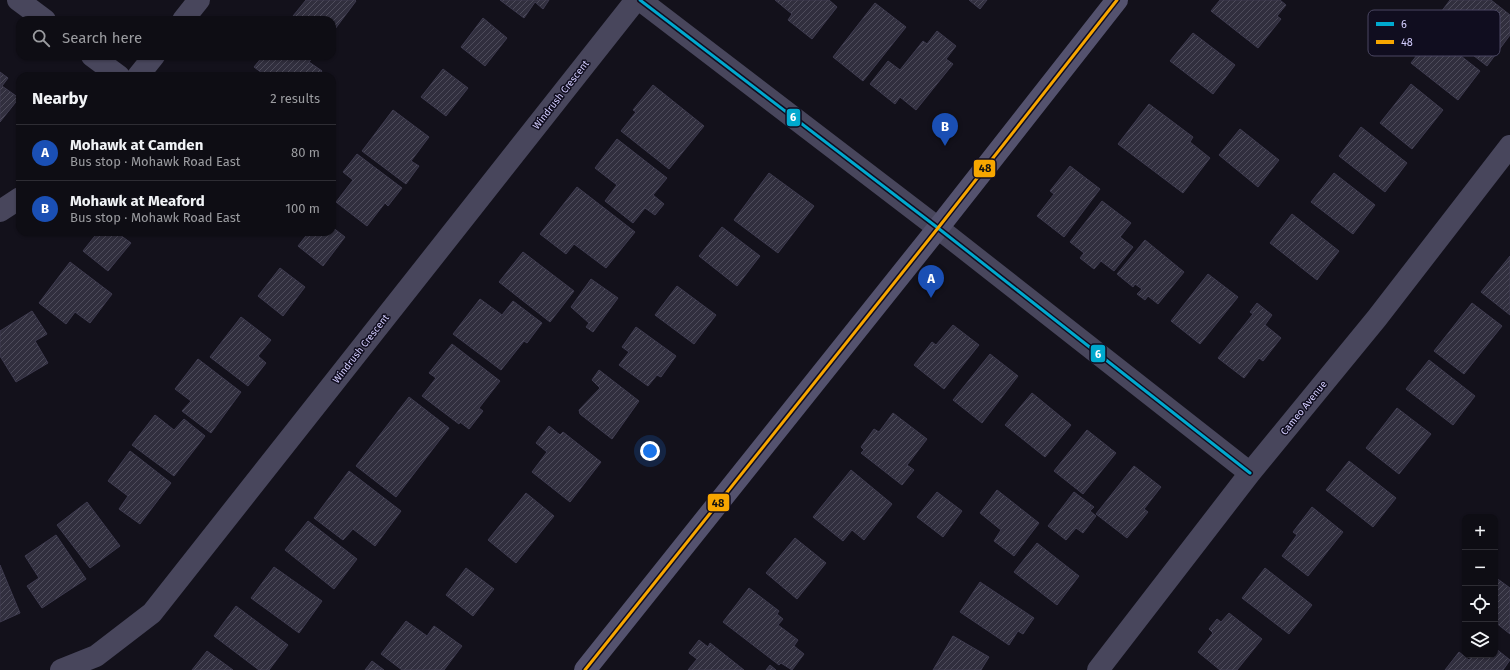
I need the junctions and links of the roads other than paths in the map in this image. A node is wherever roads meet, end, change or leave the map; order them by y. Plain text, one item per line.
1 (18, 0) edge
2 (199, 0) edge
3 (636, 0) edge
4 (640, 0) edge
5 (1117, 0) edge
6 (40, 16) edge
7 (186, 16) edge
8 (97, 60) edge
9 (151, 60) edge
10 (114, 72) edge
11 (141, 72) edge
12 (1510, 146) edge
13 (16, 201) edge
14 (0, 211) edge
15 (938, 228) junction
16 (1250, 474) junction
17 (61, 670) edge
18 (584, 670) edge
19 (1098, 670) edge

1 - 6 street
2 - 7 street
3 - 17 street, Windrush Crescent
4 - 15 street
5 - 15 main road
8 - 10 street
9 - 11 street
12 - 16 street, Cameo Avenue
13 - 14 street
15 - 16 street
15 - 18 main road
16 - 19 street, Cameo Avenue

